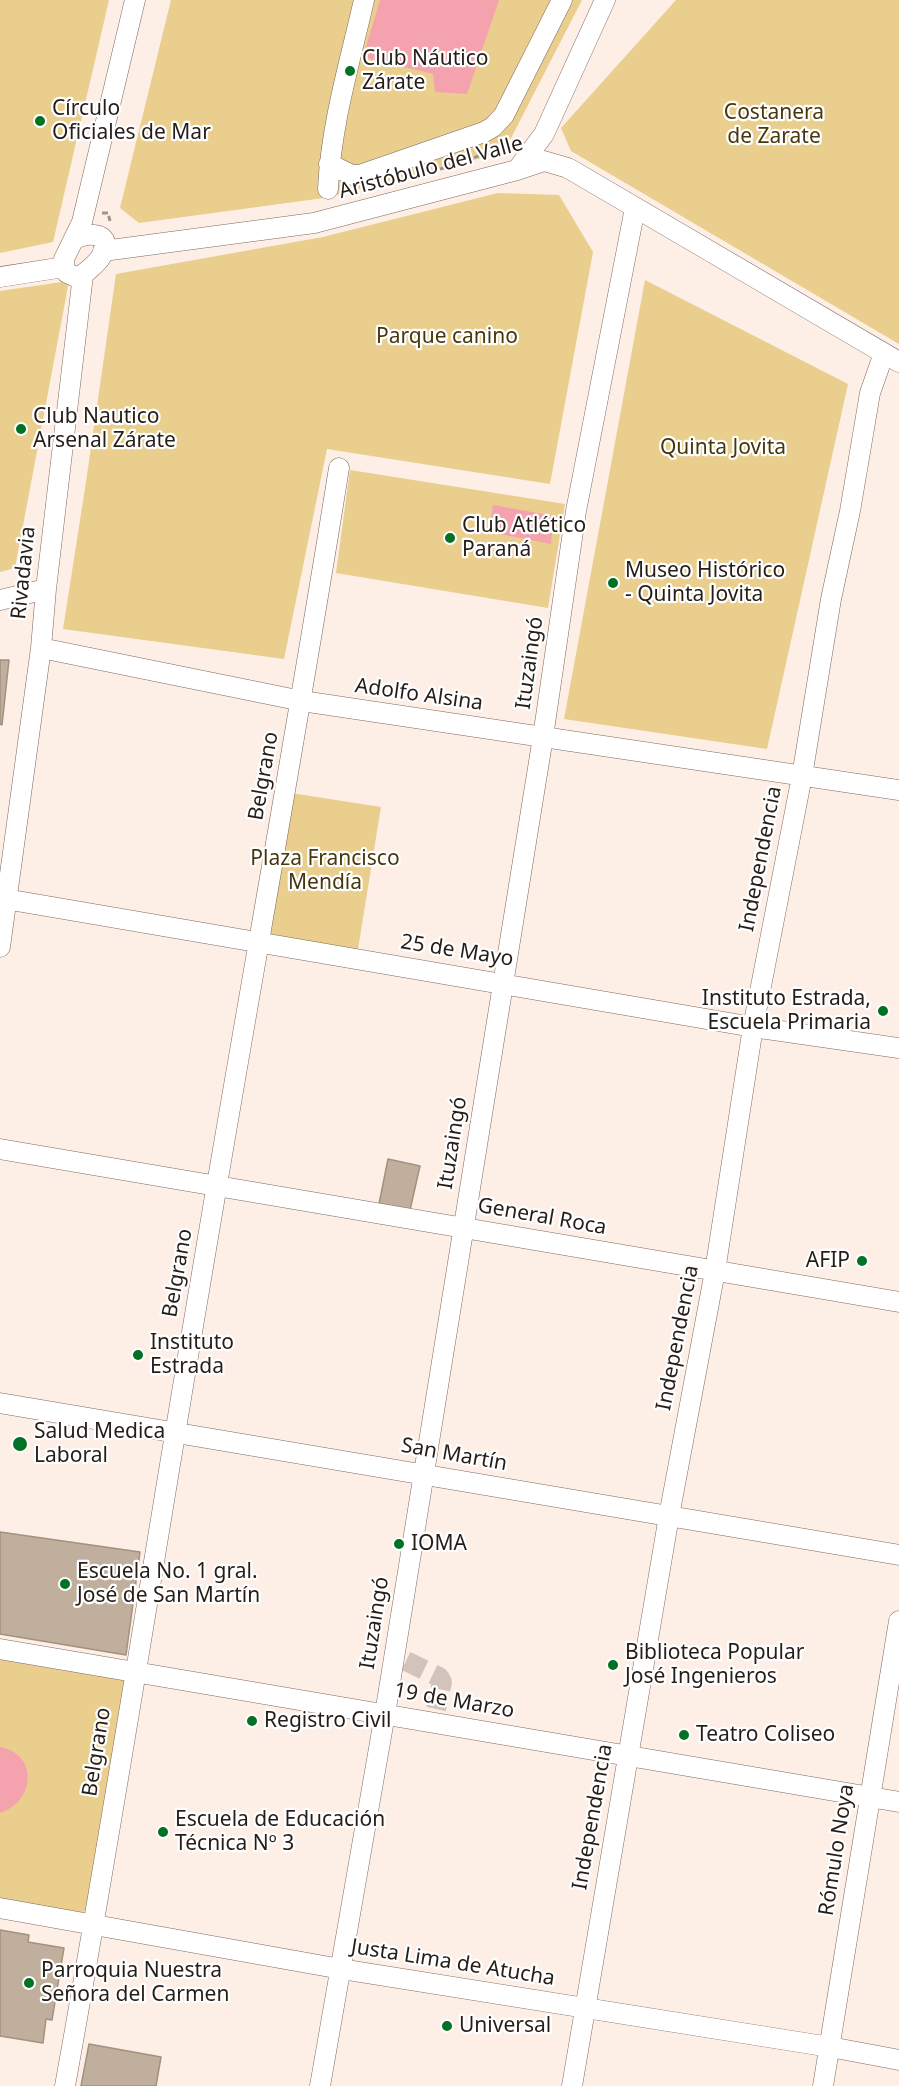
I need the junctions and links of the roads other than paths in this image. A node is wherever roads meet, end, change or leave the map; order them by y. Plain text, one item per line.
1 (135, 0) edge
2 (147, 0) edge
3 (364, 0) edge
4 (562, 0) edge
5 (605, 0) edge
6 (544, 134) junction
7 (329, 164) junction
8 (568, 168) junction
9 (517, 170) junction
10 (328, 189) dead end
11 (635, 208) junction
12 (75, 239) junction
13 (101, 243) junction
14 (64, 267) junction
15 (83, 275) junction
16 (0, 277) edge
17 (891, 358) edge
18 (339, 468) dead end
19 (45, 589) junction
20 (0, 600) edge
21 (41, 648) junction
22 (302, 701) junction
23 (543, 737) junction
24 (802, 776) junction
25 (899, 790) edge
26 (4, 899) edge
27 (258, 943) junction
28 (0, 946) edge
29 (502, 983) junction
30 (753, 1027) junction
31 (899, 1048) edge
32 (0, 1149) edge
33 (217, 1186) junction
34 (463, 1228) junction
35 (715, 1271) junction
36 (899, 1302) edge
37 (0, 1403) edge
38 (175, 1432) junction
39 (423, 1474) junction
40 (669, 1516) junction
41 (899, 1555) edge
42 (899, 1621) edge
43 (0, 1649) edge
44 (135, 1671) junction
45 (385, 1714) junction
46 (628, 1756) junction
47 (870, 1797) junction
48 (899, 1802) edge
49 (0, 1908) edge
50 (94, 1923) junction
51 (341, 1969) junction
52 (585, 2008) junction
53 (831, 2047) junction
54 (899, 2060) edge
55 (65, 2086) edge
56 (320, 2086) edge
57 (572, 2086) edge
58 (823, 2086) edge

1 - 12 street
2 - 13 street
3 - 7 street
4 - 7 street
5 - 6 street
6 - 8 street
6 - 9 street
7 - 10 street
8 - 9 street, Aristóbulo del Valle
8 - 11 street, Aristóbulo del Valle
9 - 13 street, Aristóbulo del Valle
11 - 17 street, Aristóbulo del Valle
11 - 23 street, Ituzaingó
12 - 13 street
12 - 14 street
13 - 15 street
14 - 15 street
14 - 16 street
15 - 19 street, Rivadavia
17 - 24 street, Independencia
18 - 22 street, Belgrano
19 - 20 street
19 - 21 street, Rivadavia
21 - 22 street, Adolfo Alsina
21 - 26 street, Rivadavia
22 - 23 street, Adolfo Alsina
22 - 27 street, Belgrano
23 - 24 street, Adolfo Alsina
23 - 29 street, Ituzaingó
24 - 25 street, Adolfo Alsina
24 - 30 street, Independencia
26 - 27 street, 25 de Mayo
26 - 28 street, Rivadavia
27 - 29 street, 25 de Mayo
27 - 33 street, Belgrano
29 - 30 street, 25 de Mayo
29 - 34 street, Ituzaingó
30 - 31 street, 25 de Mayo
30 - 35 street, Independencia
32 - 33 street, General Roca
33 - 34 street, General Roca
33 - 38 street, Belgrano
34 - 35 street, General Roca
34 - 39 street, Ituzaingó
35 - 36 street, General Roca
35 - 40 street, Independencia
37 - 38 street, San Martín
38 - 39 street, San Martín
38 - 44 street, Belgrano
39 - 40 street, San Martín
39 - 45 street, Ituzaingó
40 - 41 street, San Martín
40 - 46 street, Independencia
42 - 47 street, Rómulo Noya
43 - 44 street, 19 de Marzo
44 - 45 street, 19 de Marzo
44 - 50 street, Belgrano
45 - 46 street, 19 de Marzo
45 - 51 street, Ituzaingó
46 - 47 street, 19 de Marzo
46 - 52 street, Independencia
47 - 48 street, 19 de Marzo
47 - 53 street, Rómulo Noya
49 - 50 street, Justa Lima de Atucha
50 - 51 street, Justa Lima de Atucha
50 - 55 street, Belgrano
51 - 52 street, Justa Lima de Atucha
51 - 56 street, Ituzaingó
52 - 53 street, Justa Lima de Atucha
52 - 57 street, Independencia
53 - 54 street, Justa Lima de Atucha
53 - 58 street, Rómulo Noya

